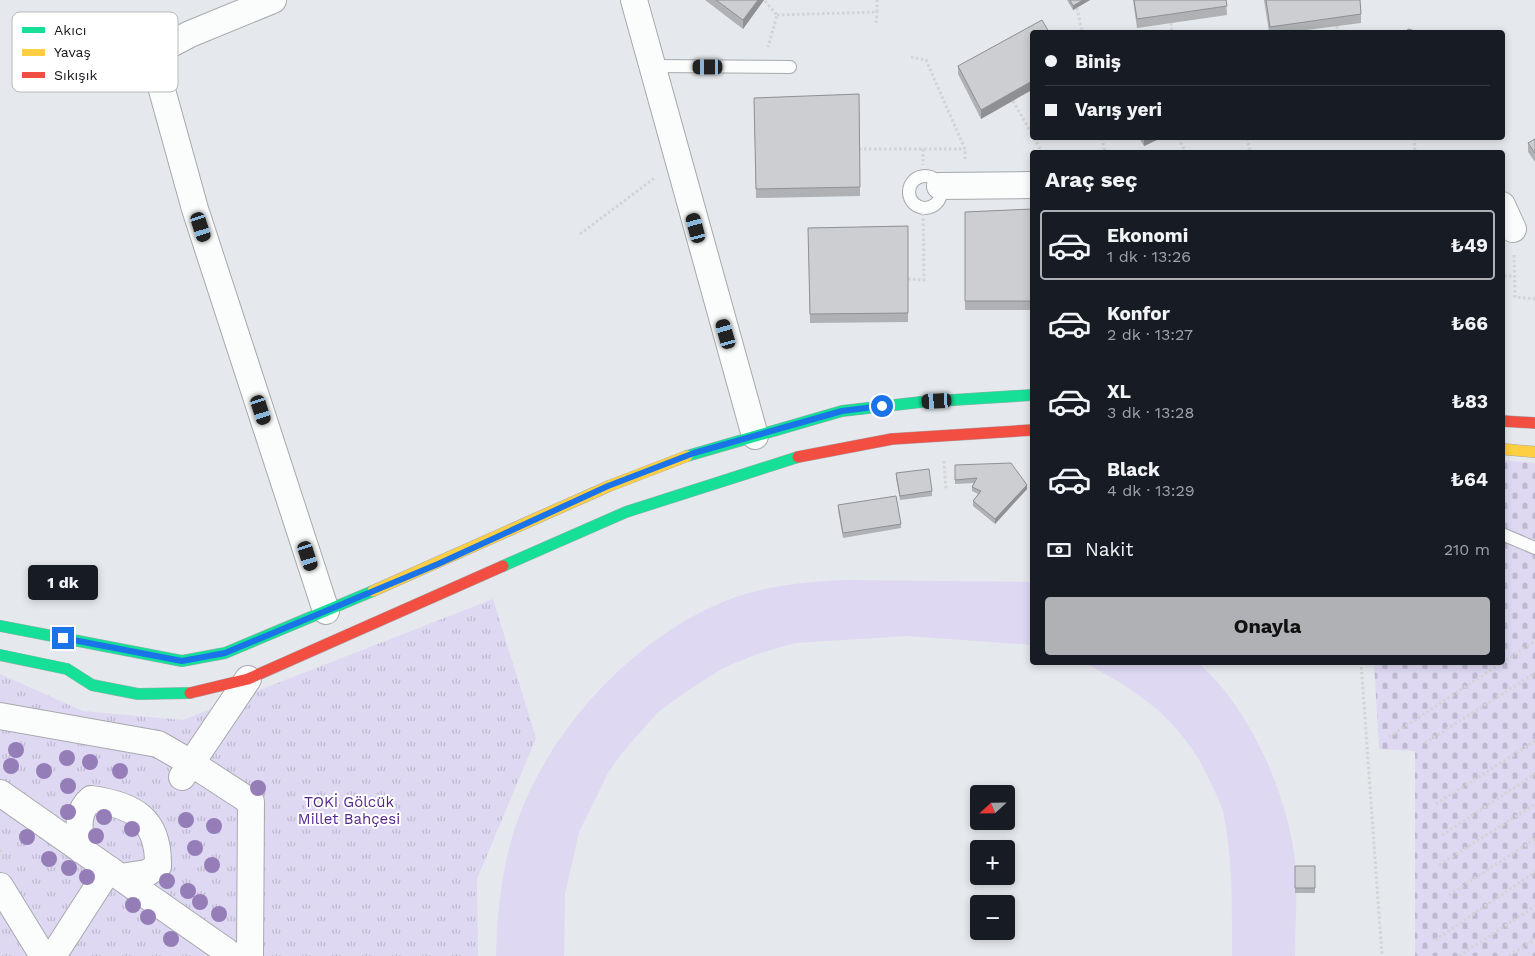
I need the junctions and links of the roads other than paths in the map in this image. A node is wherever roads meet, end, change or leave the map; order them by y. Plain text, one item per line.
1 (273, 0) edge
2 (634, 0) edge
3 (178, 40) edge
4 (652, 66) junction
5 (790, 67) dead end
6 (163, 92) edge
7 (1030, 185) edge
8 (940, 186) junction
9 (1505, 212) edge
10 (1513, 229) road end
11 (1030, 395) edge
12 (1505, 421) edge
13 (1535, 423) edge
14 (1030, 430) edge
15 (755, 436) junction
16 (1505, 449) edge
17 (1535, 452) edge
18 (1505, 535) edge
19 (1535, 548) edge
20 (326, 611) junction
21 (0, 626) edge
22 (0, 655) edge
23 (248, 679) junction
24 (0, 716) edge
25 (187, 770) junction
26 (0, 793) edge
27 (81, 850) junction
28 (114, 873) junction
29 (0, 886) edge
30 (43, 956) edge
31 (52, 956) edge
32 (233, 956) edge
33 (250, 956) edge

1 - 3 street
2 - 4 street
4 - 5 lane
4 - 15 street
6 - 20 street
7 - 8 street
8 - 8 lane
9 - 10 street
11 - 15 main road
12 - 13 main road
14 - 23 main road
15 - 20 main road
16 - 17 main road
18 - 19 lane
20 - 21 main road
22 - 23 main road
23 - 25 street
24 - 25 street
25 - 33 street
26 - 27 street
27 - 28 street
27 - 28 street
28 - 31 street
28 - 32 street
29 - 30 street

